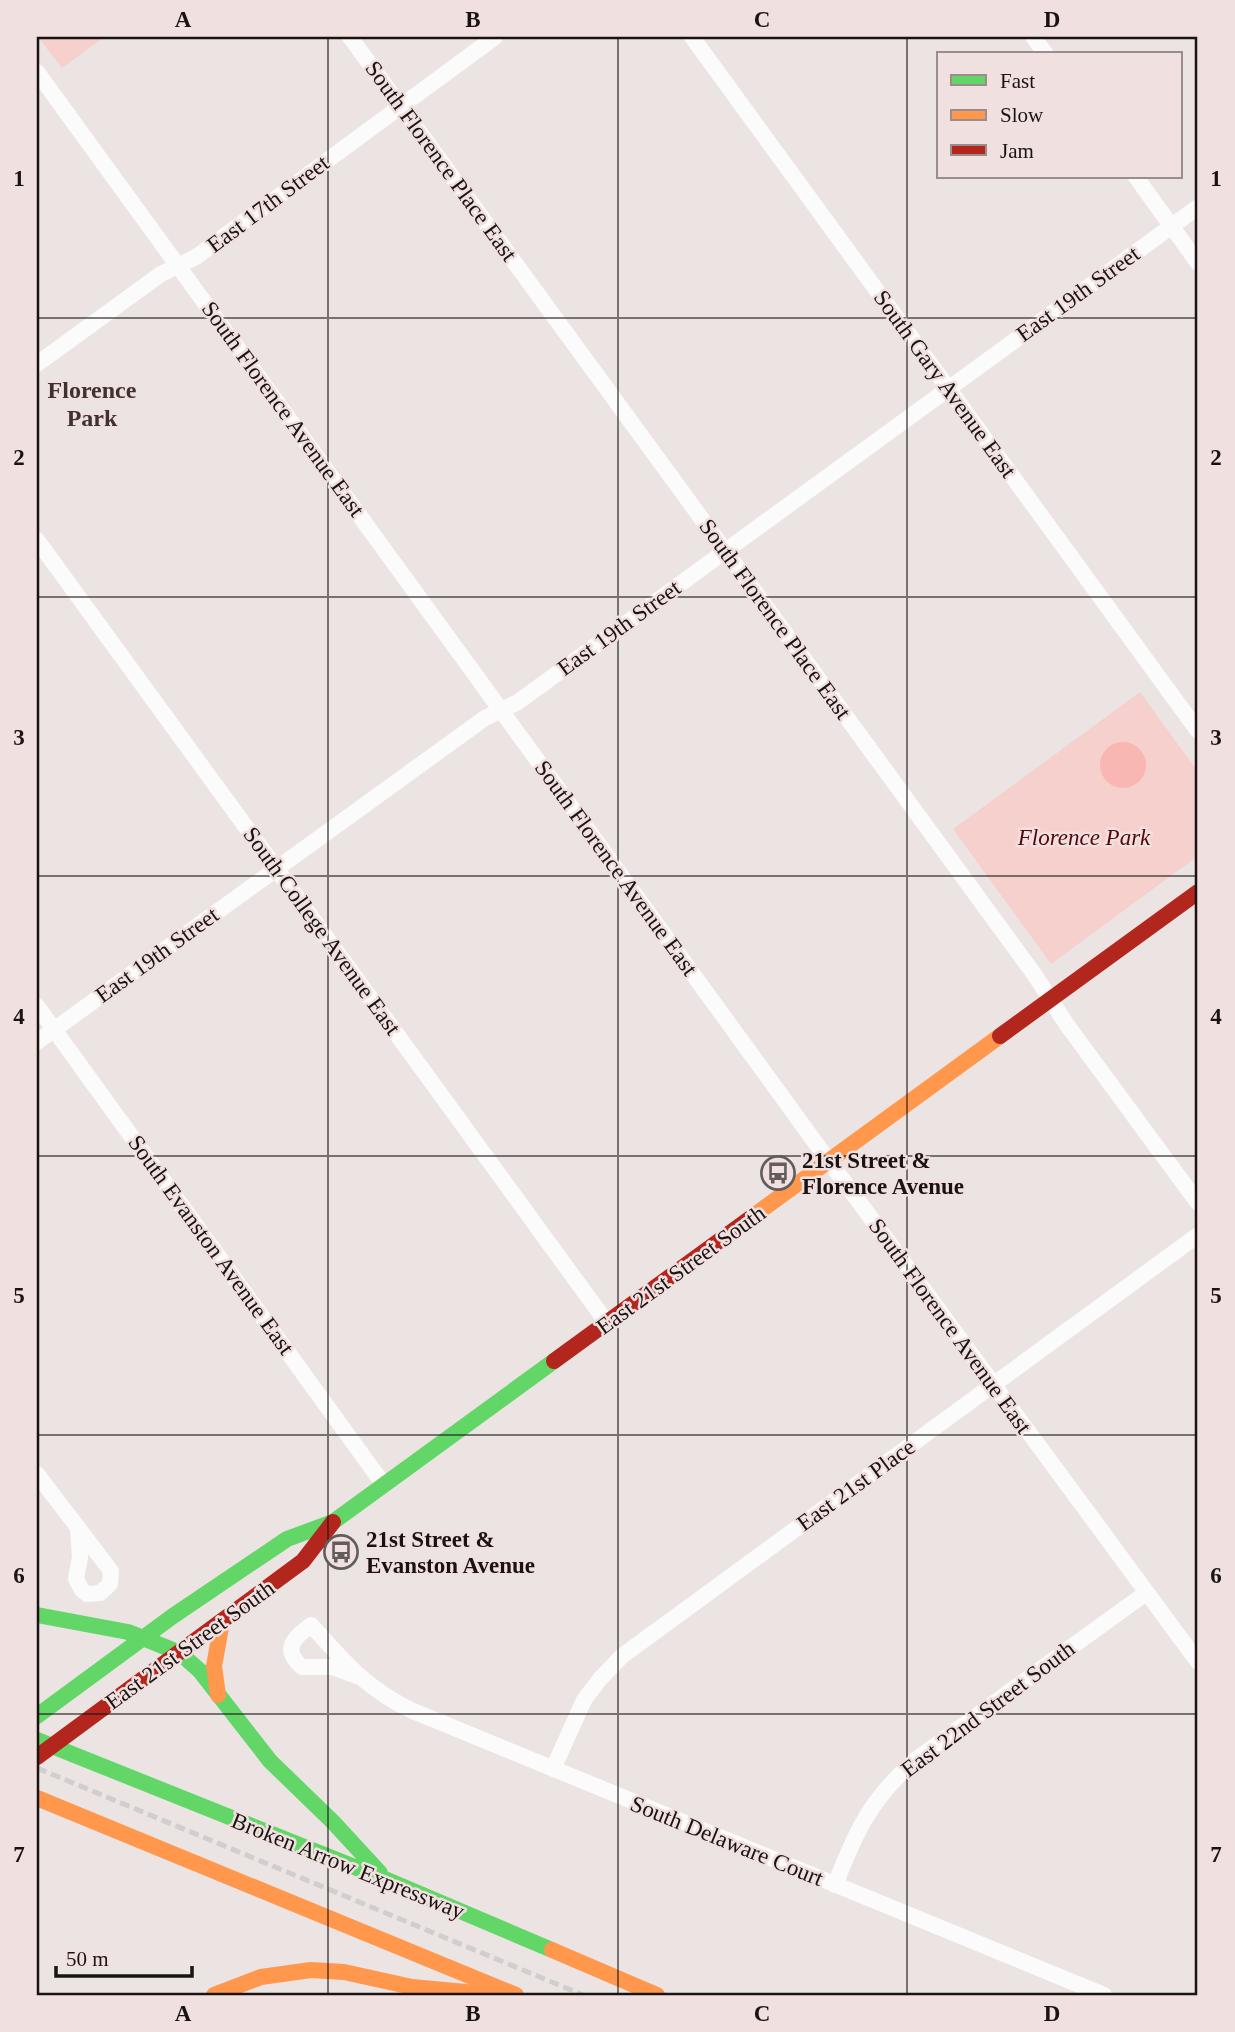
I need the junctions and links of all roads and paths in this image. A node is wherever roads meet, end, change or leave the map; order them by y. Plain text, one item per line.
1 (350, 37) edge
2 (495, 37) edge
3 (692, 37) edge
4 (1033, 37) edge
5 (1044, 52) edge
6 (37, 72) edge
7 (400, 105) junction
8 (1137, 178) edge
9 (1198, 207) edge
10 (1172, 227) junction
11 (1198, 263) edge
12 (178, 266) junction
13 (37, 364) edge
14 (948, 387) junction
15 (37, 540) edge
16 (725, 550) junction
17 (502, 710) junction
18 (1198, 731) edge
19 (277, 869) junction
20 (1198, 892) edge
21 (1050, 1000) junction
22 (37, 1006) edge
23 (54, 1030) junction
24 (37, 1042) edge
25 (830, 1161) junction
26 (1198, 1203) edge
27 (1198, 1236) edge
28 (607, 1323) junction
29 (993, 1385) junction
30 (37, 1474) edge
31 (384, 1485) junction
32 (333, 1522) junction
33 (78, 1530) dead end
34 (1146, 1592) junction
35 (37, 1615) edge
36 (222, 1622) junction
37 (145, 1636) junction
38 (179, 1653) junction
39 (1198, 1662) edge
40 (357, 1676) dead end
41 (218, 1695) junction
42 (37, 1716) edge
43 (37, 1740) edge
44 (37, 1757) edge
45 (553, 1769) junction
46 (37, 1798) edge
47 (387, 1880) junction
48 (835, 1885) junction
49 (214, 1995) edge
50 (502, 1995) edge
51 (516, 1995) edge
52 (657, 1995) edge
53 (1104, 1995) edge

1 - 7 street, South Florence Place East
2 - 7 street, East 17th Street
3 - 14 street, South Gary Avenue East
4 - 5 street
6 - 12 street, South Florence Avenue East
7 - 12 street, East 17th Street
7 - 16 street, South Florence Place East
8 - 10 street
9 - 10 street, East 19th Street
10 - 11 street
10 - 14 street, East 19th Street
12 - 13 street, East 17th Street
12 - 17 street, South Florence Avenue East
14 - 16 street, East 19th Street
14 - 18 street, South Gary Avenue East
15 - 19 street, South College Avenue East
16 - 17 street, East 19th Street
16 - 21 street, South Florence Place East
17 - 19 street, East 19th Street
17 - 25 street, South Florence Avenue East
19 - 23 street, East 19th Street
19 - 28 street, South College Avenue East
20 - 21 main road, East 21st Street South
21 - 25 main road, East 21st Street South
21 - 26 street, South Florence Place East
22 - 23 street, South Evanston Avenue East
23 - 24 street, East 19th Street
23 - 31 street, South Evanston Avenue East
25 - 28 main road, East 21st Street South
25 - 29 street, South Florence Avenue East
27 - 29 street, East 21st Place
28 - 31 main road, East 21st Street South
29 - 34 street, South Florence Avenue East
29 - 45 street, East 21st Place
30 - 33 street
31 - 32 main road, East 21st Street South
32 - 36 main road, East 21st Street South
32 - 37 main road, East 21st Street South
34 - 39 street, South Florence Avenue East
34 - 48 street, East 22nd Street South
35 - 37 main road
36 - 38 main road, East 21st Street South
36 - 41 main road
37 - 38 main road
37 - 42 main road, East 21st Street South
38 - 41 main road
38 - 44 main road, East 21st Street South
40 - 45 street, South Delaware Court
41 - 47 main road
43 - 47 main road, Broken Arrow Expressway
45 - 48 street, South Delaware Court
46 - 51 main road
47 - 52 main road, Broken Arrow Expressway
48 - 53 street, South Delaware Court
49 - 50 main road

